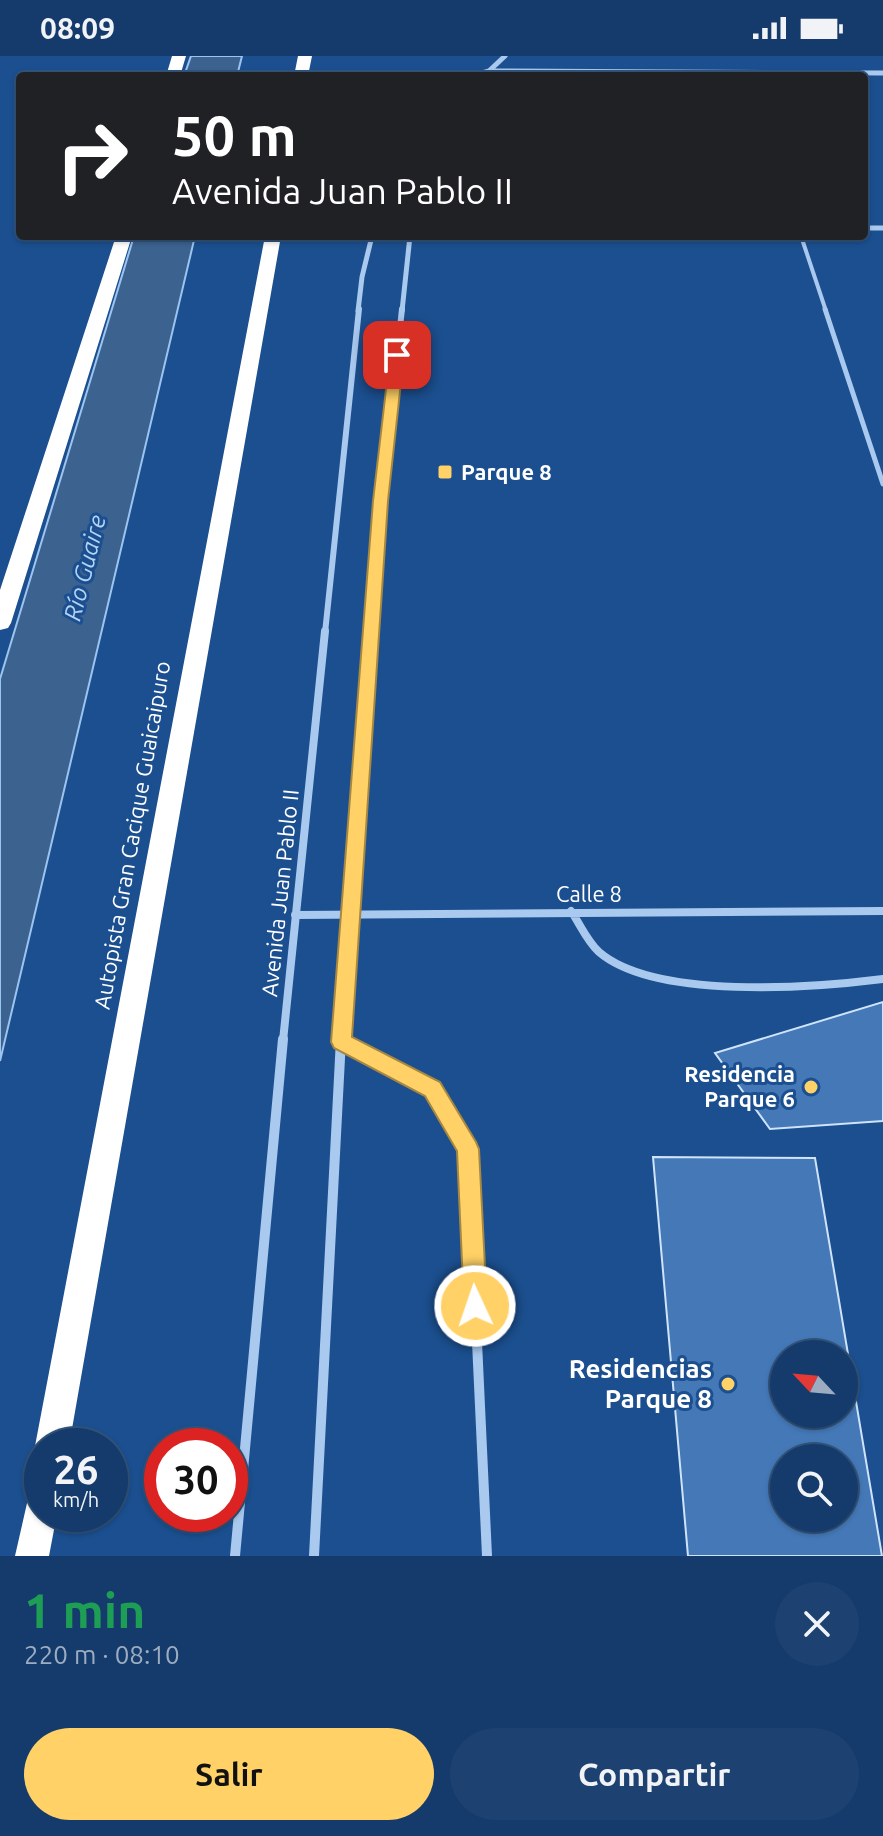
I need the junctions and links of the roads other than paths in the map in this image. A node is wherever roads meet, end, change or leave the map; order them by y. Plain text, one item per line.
1 (505, 56) edge
2 (492, 72) edge
3 (123, 240) edge
4 (272, 240) edge
5 (371, 240) edge
6 (410, 240) edge
7 (802, 240) edge
8 (883, 484) edge
9 (0, 623) edge
10 (571, 911) junction
11 (883, 911) edge
12 (349, 914) junction
13 (295, 915) junction
14 (883, 979) edge
15 (341, 1042) junction
16 (55, 1428) edge
17 (36, 1532) edge
18 (32, 1556) edge
19 (235, 1556) edge
20 (314, 1556) edge
21 (487, 1556) edge

1 - 2 street
3 - 9 highway
4 - 16 highway, Autopista Gran Cacique Guaicaipuro
5 - 13 street, Avenida Juan Pablo II
6 - 12 street
7 - 8 lane
10 - 11 street, Calle 8
10 - 12 street, Calle 8
10 - 14 street
12 - 13 street, Calle 8
12 - 15 street
13 - 19 street, Avenida Juan Pablo II
15 - 20 street
15 - 21 street
17 - 18 highway

